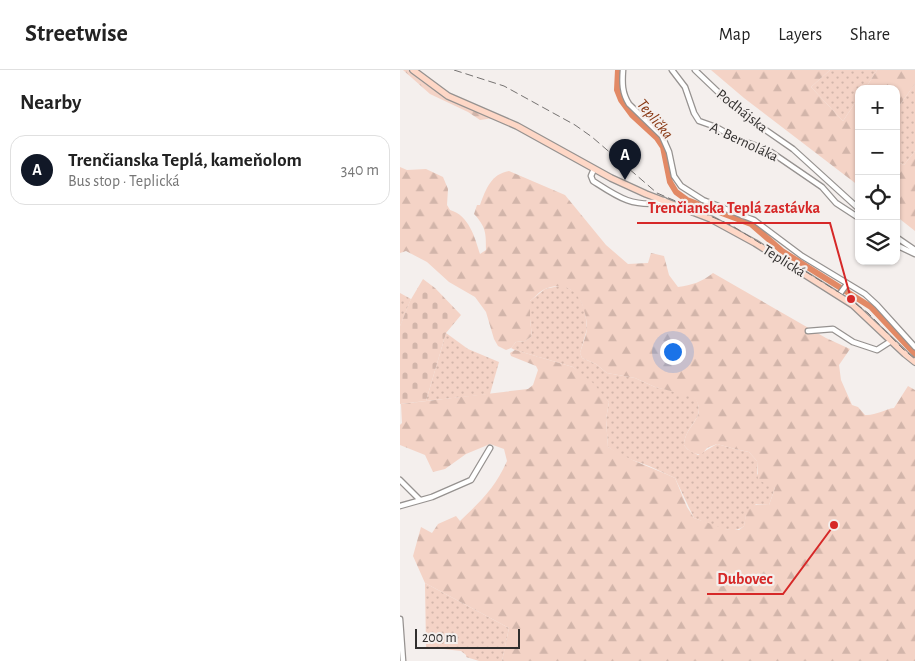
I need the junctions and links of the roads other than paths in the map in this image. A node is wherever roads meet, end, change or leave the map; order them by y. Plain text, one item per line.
1 (413, 70) edge
2 (623, 70) edge
3 (672, 70) edge
4 (695, 70) edge
5 (594, 169) junction
6 (664, 200) junction
7 (855, 205) edge
8 (855, 215) edge
9 (900, 240) edge
10 (900, 246) edge
11 (915, 250) edge
12 (915, 254) edge
13 (846, 285) junction
14 (840, 294) junction
15 (808, 331) dead end
16 (891, 341) junction
17 (915, 347) edge
18 (915, 362) edge
19 (490, 448) dead end
20 (400, 480) edge
21 (400, 500) edge
22 (420, 500) junction
23 (401, 505) edge
24 (400, 619) edge
25 (403, 661) edge

1 - 5 main road, Teplická
2 - 13 street
3 - 8 street, A. Bernoláka
4 - 7 street, Podhájska
5 - 6 main road, Teplická
5 - 6 street
6 - 14 main road, Teplická
9 - 11 street
10 - 12 street
13 - 14 street
13 - 17 street
14 - 16 main road, Teplická
15 - 16 street
16 - 18 main road, Teplická
19 - 22 street
20 - 22 street
21 - 23 street
22 - 23 street
24 - 25 street

